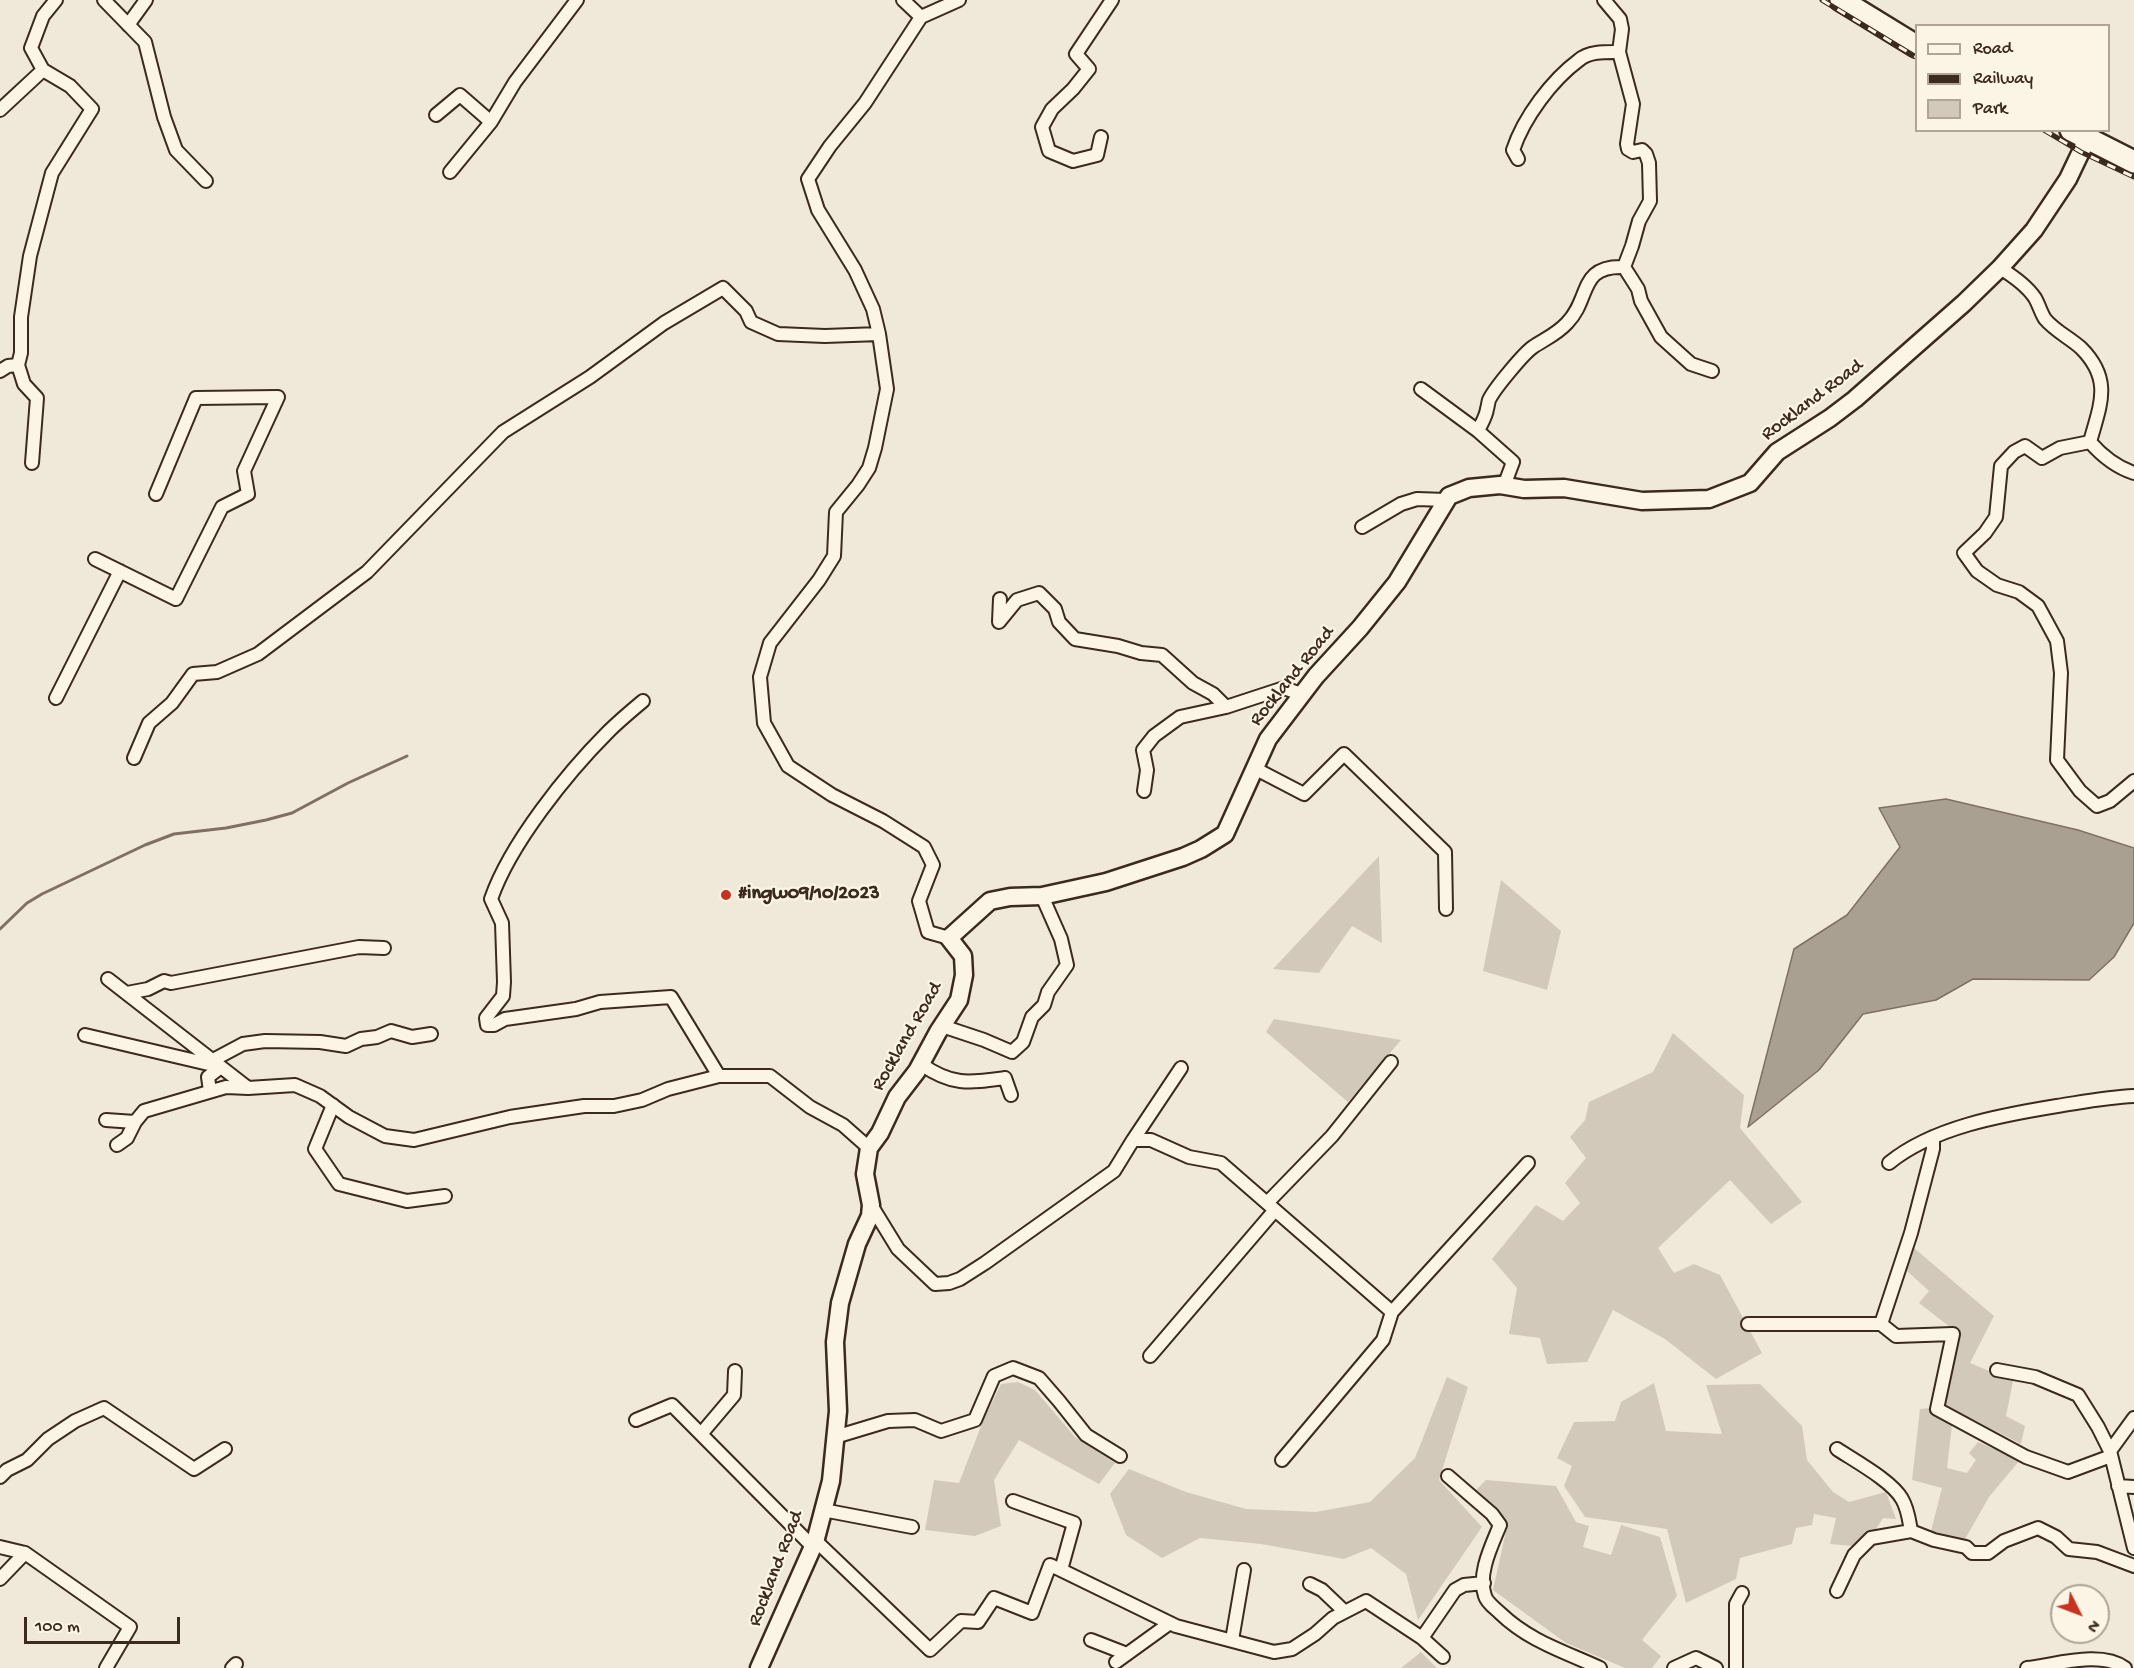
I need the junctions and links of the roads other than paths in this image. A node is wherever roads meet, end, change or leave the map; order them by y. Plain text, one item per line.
1 (56, 0) edge
2 (104, 0) edge
3 (146, 0) edge
4 (577, 0) edge
5 (903, 0) edge
6 (959, 0) edge
7 (1112, 0) edge
8 (1604, 0) edge
9 (1841, 0) edge
10 (921, 17) junction
11 (128, 25) junction
12 (1915, 45) edge
13 (1619, 52) junction
14 (44, 70) junction
15 (0, 110) edge
16 (436, 115) dead end
17 (491, 122) junction
18 (2079, 135) edge
19 (1101, 137) dead end
20 (1518, 159) dead end
21 (2134, 162) edge
22 (450, 172) dead end
23 (206, 181) dead end
24 (1624, 267) junction
25 (2000, 268) junction
26 (879, 334) junction
27 (18, 365) junction
28 (0, 371) edge
29 (1712, 371) dead end
30 (1421, 389) dead end
31 (1479, 431) junction
32 (2090, 442) junction
33 (32, 463) dead end
34 (2134, 474) edge
35 (1504, 486) junction
36 (156, 494) dead end
37 (1446, 500) junction
38 (1362, 527) dead end
39 (95, 559) dead end
40 (120, 572) junction
41 (1000, 599) dead end
42 (1301, 694) junction
43 (56, 698) dead end
44 (643, 701) dead end
45 (1226, 708) junction
46 (134, 758) dead end
47 (1254, 768) junction
48 (2134, 781) edge
49 (1144, 791) dead end
50 (1042, 896) junction
51 (1446, 909) dead end
52 (949, 938) junction
53 (384, 948) dead end
54 (108, 979) dead end
55 (127, 993) junction
56 (942, 1026) junction
57 (431, 1034) dead end
58 (85, 1035) dead end
59 (1391, 1062) dead end
60 (217, 1063) junction
61 (921, 1064) junction
62 (1181, 1068) dead end
63 (719, 1076) junction
64 (248, 1088) junction
65 (210, 1091) junction
66 (1011, 1095) dead end
67 (2134, 1096) edge
68 (333, 1105) junction
69 (106, 1120) dead end
70 (135, 1122) junction
71 (1933, 1137) junction
72 (1133, 1140) junction
73 (117, 1145) dead end
74 (870, 1148) junction
75 (1889, 1163) dead end
76 (445, 1196) dead end
77 (871, 1205) junction
78 (1271, 1206) junction
79 (1392, 1312) junction
80 (1748, 1324) dead end
81 (1881, 1324) junction
82 (1150, 1356) dead end
83 (1997, 1370) dead end
84 (735, 1371) dead end
85 (2134, 1418) edge
86 (636, 1420) dead end
87 (701, 1434) junction
88 (835, 1437) junction
89 (225, 1449) dead end
90 (1837, 1449) dead end
91 (2111, 1454) junction
92 (1120, 1456) dead end
93 (1282, 1460) dead end
94 (1448, 1476) dead end
95 (0, 1477) edge
96 (2118, 1486) junction
97 (2134, 1487) edge
98 (1013, 1501) dead end
99 (823, 1510) junction
100 (912, 1527) dead end
101 (1911, 1531) junction
102 (814, 1543) junction
103 (0, 1547) edge
104 (2134, 1548) edge
105 (25, 1553) junction
106 (2134, 1566) edge
107 (1061, 1570) junction
108 (1244, 1570) dead end
109 (0, 1579) edge
110 (1484, 1582) junction
111 (1310, 1584) dead end
112 (1837, 1592) dead end
113 (1742, 1593) dead end
114 (1344, 1611) junction
115 (1170, 1623) junction
116 (1422, 1638) junction
117 (1091, 1640) dead end
118 (1232, 1640) junction
119 (1127, 1654) junction
120 (1443, 1657) dead end
121 (1116, 1662) dead end
122 (106, 1668) edge
123 (759, 1668) edge
124 (1599, 1668) edge
125 (1674, 1668) edge
126 (1716, 1668) edge
127 (1736, 1668) edge
128 (2027, 1668) edge
129 (2125, 1668) edge

1 - 14 street
2 - 11 street
3 - 11 street
4 - 17 street
5 - 10 street
6 - 10 street
7 - 19 street
8 - 13 street
9 - 12 highway
10 - 26 street
11 - 23 street
13 - 20 street
13 - 24 street
14 - 15 street
14 - 27 street
16 - 17 street
17 - 22 street
18 - 21 highway
18 - 25 street, Rockland Road
24 - 29 street
24 - 31 street
25 - 32 street
25 - 35 street, Rockland Road
26 - 46 street
26 - 52 street
27 - 28 street
27 - 33 street
30 - 31 street
31 - 35 street
32 - 34 street
32 - 48 street
35 - 37 street, Rockland Road
36 - 40 street
37 - 38 street
37 - 42 street, Rockland Road
39 - 40 street
40 - 43 street
41 - 45 street
42 - 45 street
42 - 47 street, Rockland Road
44 - 63 street
45 - 49 street
47 - 50 street, Rockland Road
47 - 51 street
50 - 52 street, Rockland Road
50 - 56 street
52 - 56 street, Rockland Road
53 - 55 street
54 - 55 street
55 - 60 street
56 - 61 street, Rockland Road
57 - 60 street
58 - 60 street
59 - 78 street
60 - 64 street
60 - 65 street
61 - 66 street
61 - 74 street, Rockland Road
62 - 72 street
63 - 68 street
63 - 74 street
64 - 65 street
64 - 68 street
65 - 70 street
67 - 71 street
68 - 76 street
69 - 70 street
70 - 73 street
71 - 75 street
71 - 81 street
72 - 77 street
72 - 78 street
74 - 77 street, Rockland Road
77 - 88 street, Rockland Road
78 - 79 street
78 - 82 street
79 - 79 street
79 - 93 street
80 - 81 street
81 - 91 street
83 - 91 street
84 - 87 street
85 - 91 street
86 - 87 street
87 - 102 street
88 - 92 street
88 - 99 street, Rockland Road
89 - 95 street
90 - 101 street
91 - 96 street
94 - 110 street
96 - 97 street
96 - 104 street
98 - 107 street
99 - 100 street
99 - 102 street, Rockland Road
101 - 106 street
101 - 112 street
102 - 107 street
102 - 123 street, Rockland Road
103 - 105 street
105 - 109 street
105 - 122 street
107 - 115 street
108 - 118 street
110 - 116 street
110 - 124 street
111 - 114 street
113 - 127 street
114 - 116 street
114 - 118 street
115 - 118 street
115 - 119 street
116 - 120 street
117 - 119 street
119 - 121 street
125 - 126 street
128 - 129 street

